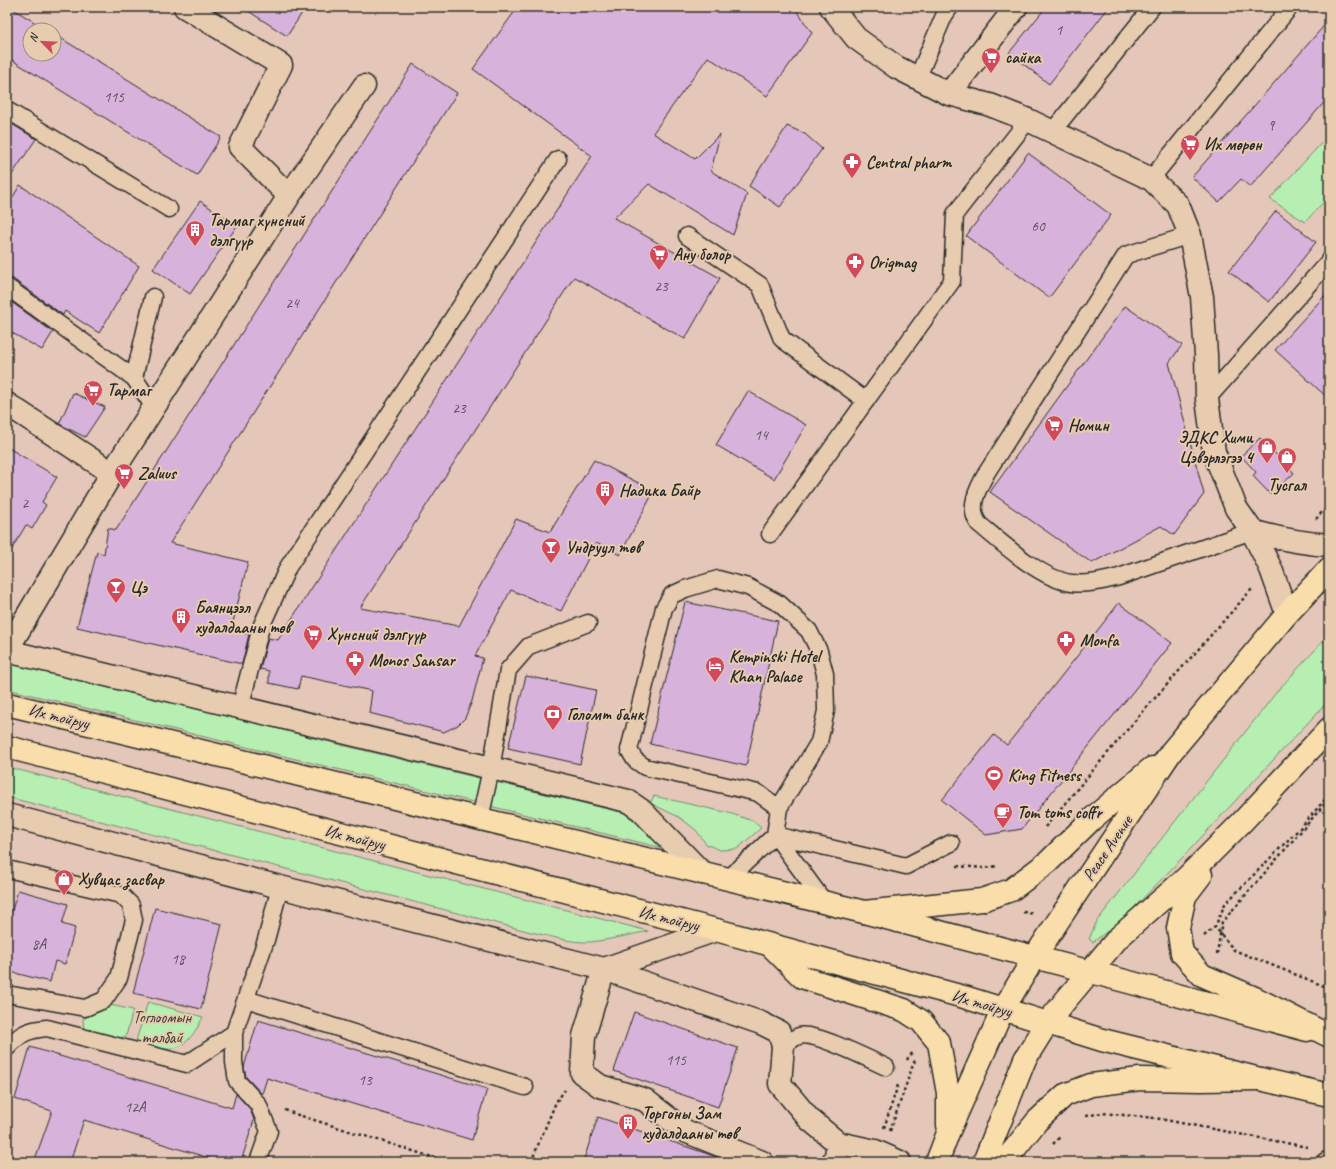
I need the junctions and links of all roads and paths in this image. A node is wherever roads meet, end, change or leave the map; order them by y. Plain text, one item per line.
1 (185, 7) edge
2 (831, 7) edge
3 (950, 7) edge
4 (1016, 7) edge
5 (1152, 7) edge
6 (1290, 7) edge
7 (917, 79) junction
8 (364, 86) dead end
9 (949, 94) junction
10 (7, 110) edge
11 (1028, 120) junction
12 (1052, 132) junction
13 (558, 159) dead end
14 (1151, 179) junction
15 (289, 196) junction
16 (169, 209) dead end
17 (1190, 235) junction
18 (687, 236) dead end
19 (1329, 260) edge
20 (7, 287) edge
21 (153, 297) dead end
22 (134, 378) junction
23 (1207, 399) junction
24 (866, 401) junction
25 (7, 404) edge
26 (154, 407) junction
27 (112, 473) junction
28 (1329, 504) edge
29 (1252, 531) junction
30 (770, 534) dead end
31 (1295, 542) junction
32 (1329, 545) edge
33 (1271, 569) junction
34 (1329, 569) edge
35 (1287, 614) junction
36 (588, 623) dead end
37 (7, 651) edge
38 (7, 704) edge
39 (240, 708) junction
40 (1329, 729) edge
41 (7, 747) edge
42 (1171, 752) junction
43 (491, 769) junction
44 (1329, 795) edge
45 (1329, 799) edge
46 (779, 808) junction
47 (7, 815) edge
48 (480, 819) junction
49 (1242, 822) junction
50 (1043, 830) dead end
51 (775, 835) junction
52 (951, 843) dead end
53 (7, 868) edge
54 (702, 873) junction
55 (728, 879) junction
56 (280, 887) junction
57 (825, 903) junction
58 (864, 912) junction
59 (716, 930) junction
60 (1220, 933) junction
61 (770, 946) junction
62 (1217, 957) dead end
63 (1034, 958) junction
64 (604, 969) junction
65 (1089, 972) junction
66 (1329, 988) edge
67 (7, 994) edge
68 (246, 998) junction
69 (1003, 1009) junction
70 (1048, 1022) junction
71 (234, 1034) junction
72 (1329, 1036) edge
73 (934, 1037) junction
74 (783, 1046) junction
75 (7, 1048) edge
76 (914, 1062) dead end
77 (906, 1063) dead end
78 (886, 1067) dead end
79 (582, 1073) junction
80 (901, 1078) dead end
81 (1260, 1079) junction
82 (525, 1087) dead end
83 (1329, 1095) edge
84 (258, 1104) junction
85 (1065, 1132) dead end
86 (948, 1133) junction
87 (1050, 1146) dead end
88 (836, 1152) edge
89 (886, 1156) edge
90 (1329, 1159) edge
91 (258, 1162) edge
92 (448, 1162) edge
93 (531, 1162) edge
94 (762, 1162) edge
95 (937, 1162) edge
96 (984, 1162) edge
97 (1004, 1162) edge
98 (1324, 1162) edge

1 - 15 street
2 - 7 street
3 - 7 lane
4 - 9 street
5 - 12 lane
6 - 14 lane
7 - 9 street
8 - 15 street
9 - 11 street
10 - 16 lane
11 - 12 street
11 - 24 lane
12 - 14 street
13 - 39 lane
14 - 17 street
15 - 26 street
17 - 23 street
17 - 29 lane
18 - 24 lane
19 - 23 lane
20 - 22 lane
21 - 22 lane
22 - 26 lane
23 - 29 street
24 - 30 lane
25 - 27 street
26 - 27 street
27 - 37 street
28 - 31 path
29 - 31 street
29 - 33 street
31 - 32 street
33 - 35 street
33 - 50 path
34 - 35 main road, Peace Avenue
35 - 42 main road, Peace Avenue
36 - 43 lane
37 - 39 street
38 - 48 main road, Их тойруу
39 - 43 street
40 - 49 main road
41 - 59 main road, Их тойруу
42 - 58 main road
42 - 63 main road, Peace Avenue
43 - 48 lane
43 - 54 street
44 - 60 path
45 - 60 path
46 - 46 lane
46 - 51 lane
47 - 56 street
48 - 54 main road, Их тойруу
49 - 65 main road
49 - 72 main road
51 - 52 lane
51 - 55 lane
51 - 57 lane
53 - 67 lane
54 - 55 main road, Их тойруу
55 - 57 main road, Их тойруу
56 - 64 street
56 - 68 lane
57 - 58 main road, Их тойруу
58 - 63 main road, Их тойруу
59 - 61 main road, Их тойруу
59 - 64 street
60 - 62 path
60 - 66 path
61 - 69 main road, Их тойруу
61 - 73 main road
63 - 65 main road, Их тойруу
63 - 69 main road, Peace Avenue
64 - 74 street
64 - 79 street
65 - 70 main road
65 - 72 main road, Их тойруу
68 - 71 lane
68 - 82 lane
69 - 70 main road, Их тойруу
69 - 86 main road, Peace Avenue
70 - 81 main road, Их тойруу
70 - 96 main road
71 - 75 lane
71 - 84 lane
73 - 77 path
73 - 86 main road
74 - 78 lane
74 - 88 street
76 - 89 path
79 - 93 path
79 - 94 street
80 - 89 path
81 - 83 main road, Их тойруу
81 - 97 main road
84 - 91 lane
84 - 92 path
85 - 87 path
86 - 95 main road, Peace Avenue
88 - 89 street
90 - 98 lane

